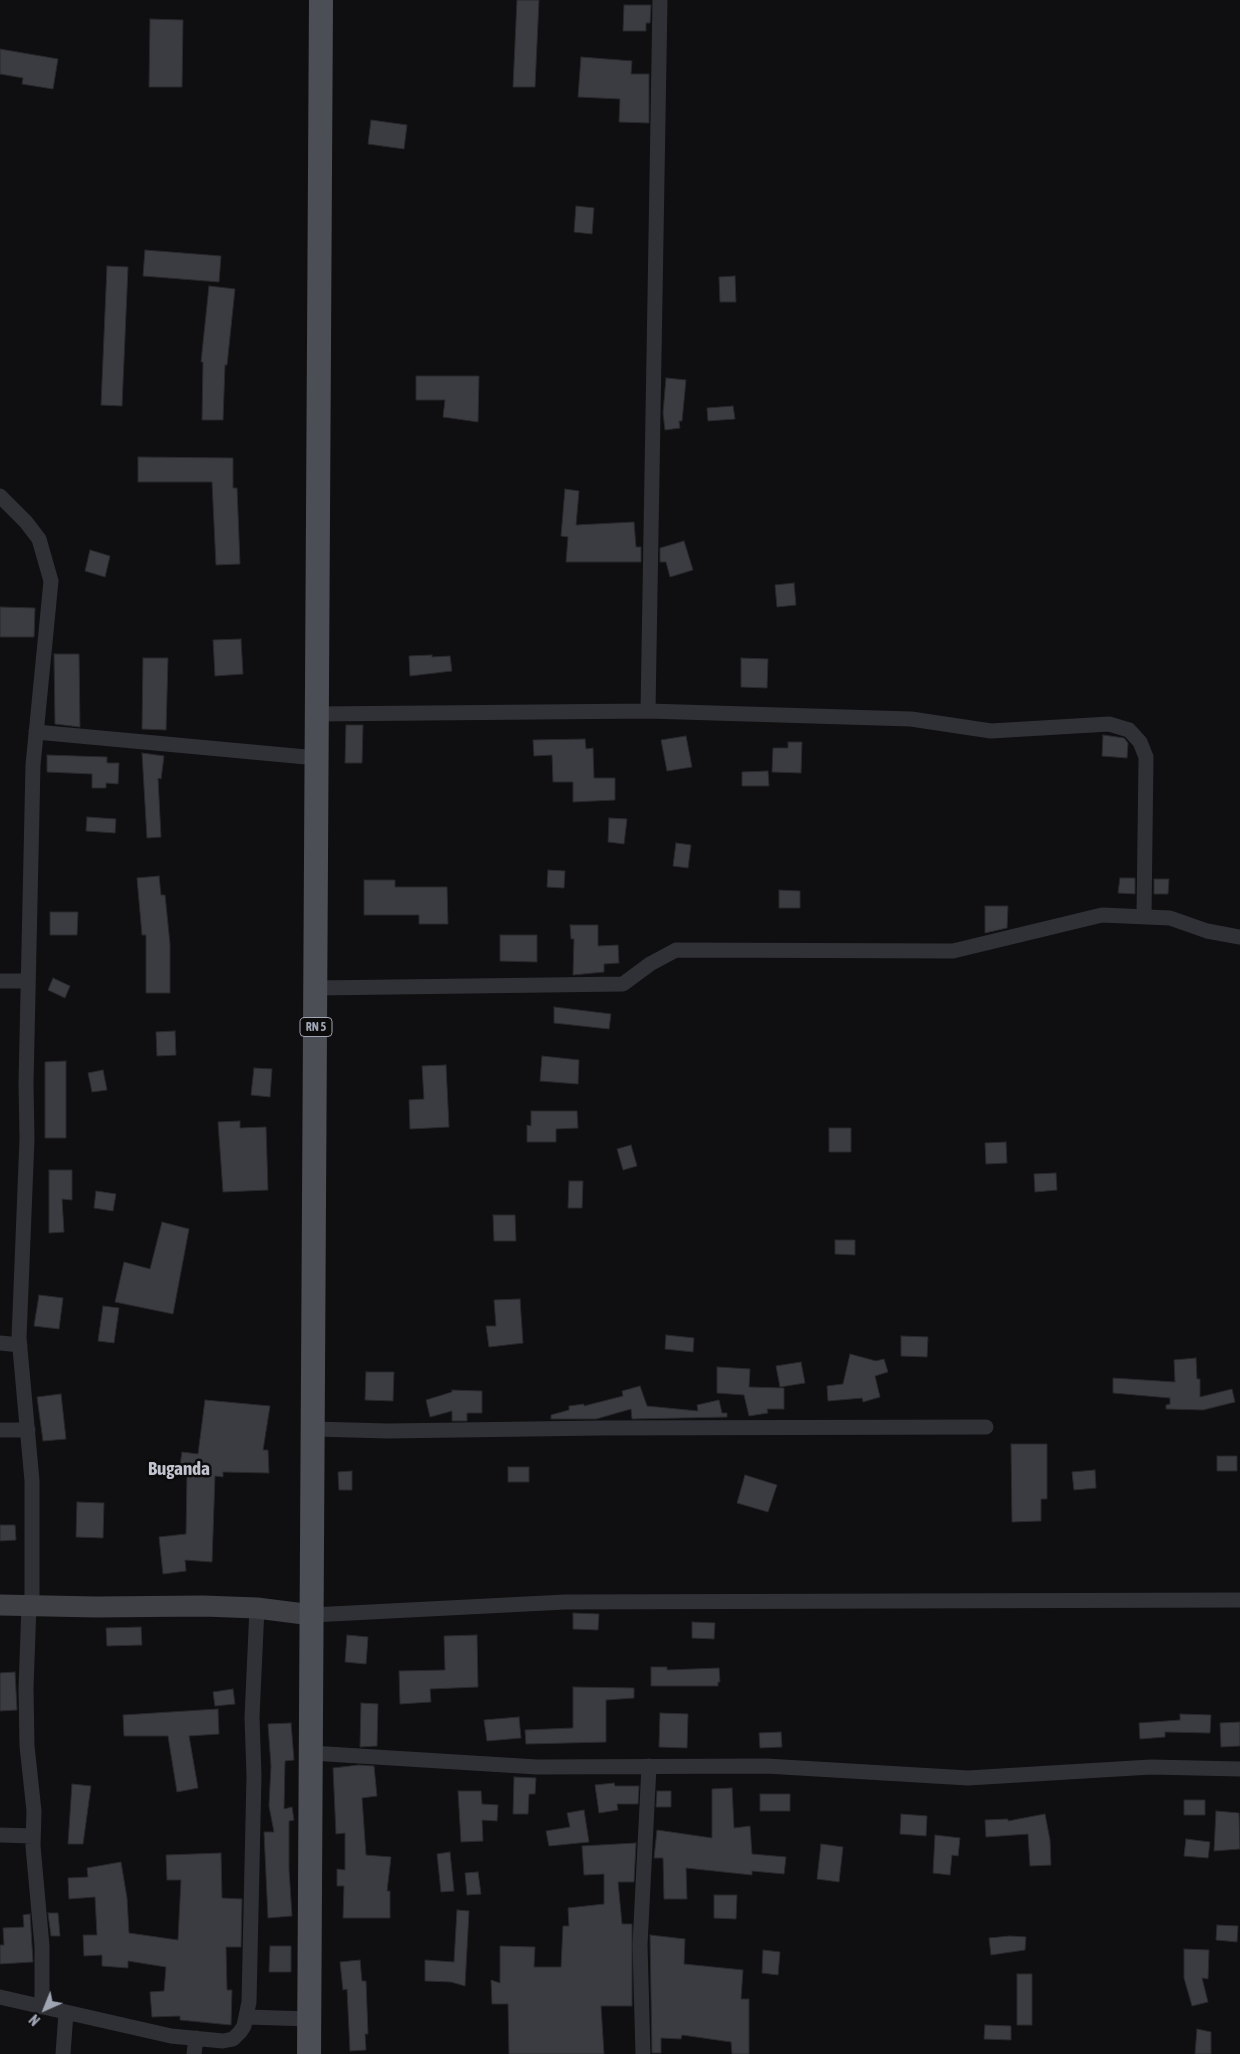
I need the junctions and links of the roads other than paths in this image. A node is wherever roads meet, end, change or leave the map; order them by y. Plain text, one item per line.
1 (322, 0) edge
2 (660, 0) edge
3 (0, 496) edge
4 (648, 711) junction
5 (316, 714) junction
6 (36, 732) junction
7 (317, 758) junction
8 (1144, 916) junction
9 (1240, 937) edge
10 (0, 981) edge
11 (28, 981) junction
12 (316, 988) junction
13 (0, 1343) edge
14 (20, 1346) junction
15 (986, 1427) dead end
16 (314, 1429) junction
17 (0, 1430) edge
18 (28, 1430) junction
19 (1240, 1600) edge
20 (0, 1605) edge
21 (30, 1605) junction
22 (257, 1608) junction
23 (312, 1615) junction
24 (311, 1753) junction
25 (649, 1766) junction
26 (1240, 1769) edge
27 (0, 1835) edge
28 (34, 1836) junction
29 (0, 1997) edge
30 (42, 2007) junction
31 (66, 2013) junction
32 (247, 2017) junction
33 (310, 2019) junction
34 (196, 2038) junction
35 (63, 2054) edge
36 (194, 2054) edge
37 (309, 2054) edge
38 (643, 2054) edge

1 - 5 main road, RN 5
2 - 4 street
3 - 6 street
4 - 5 street
4 - 8 street
5 - 7 main road, RN 5
6 - 7 street
6 - 11 street
7 - 12 main road, RN 5
8 - 9 street
8 - 12 street
10 - 11 street
11 - 14 street
12 - 16 main road, RN 5
13 - 14 street
14 - 18 street
15 - 16 street
16 - 23 main road, RN 5
17 - 18 street
18 - 21 street
19 - 23 street
20 - 21 street
21 - 22 street
21 - 28 street
22 - 23 street
22 - 32 street
23 - 24 main road, RN 5
24 - 25 street
24 - 33 main road, RN 5
25 - 26 street
25 - 38 street
27 - 28 street
28 - 30 street
29 - 30 street
30 - 31 street
31 - 34 street
31 - 35 street
32 - 33 street
32 - 34 street
33 - 37 main road, RN 5
34 - 36 street

